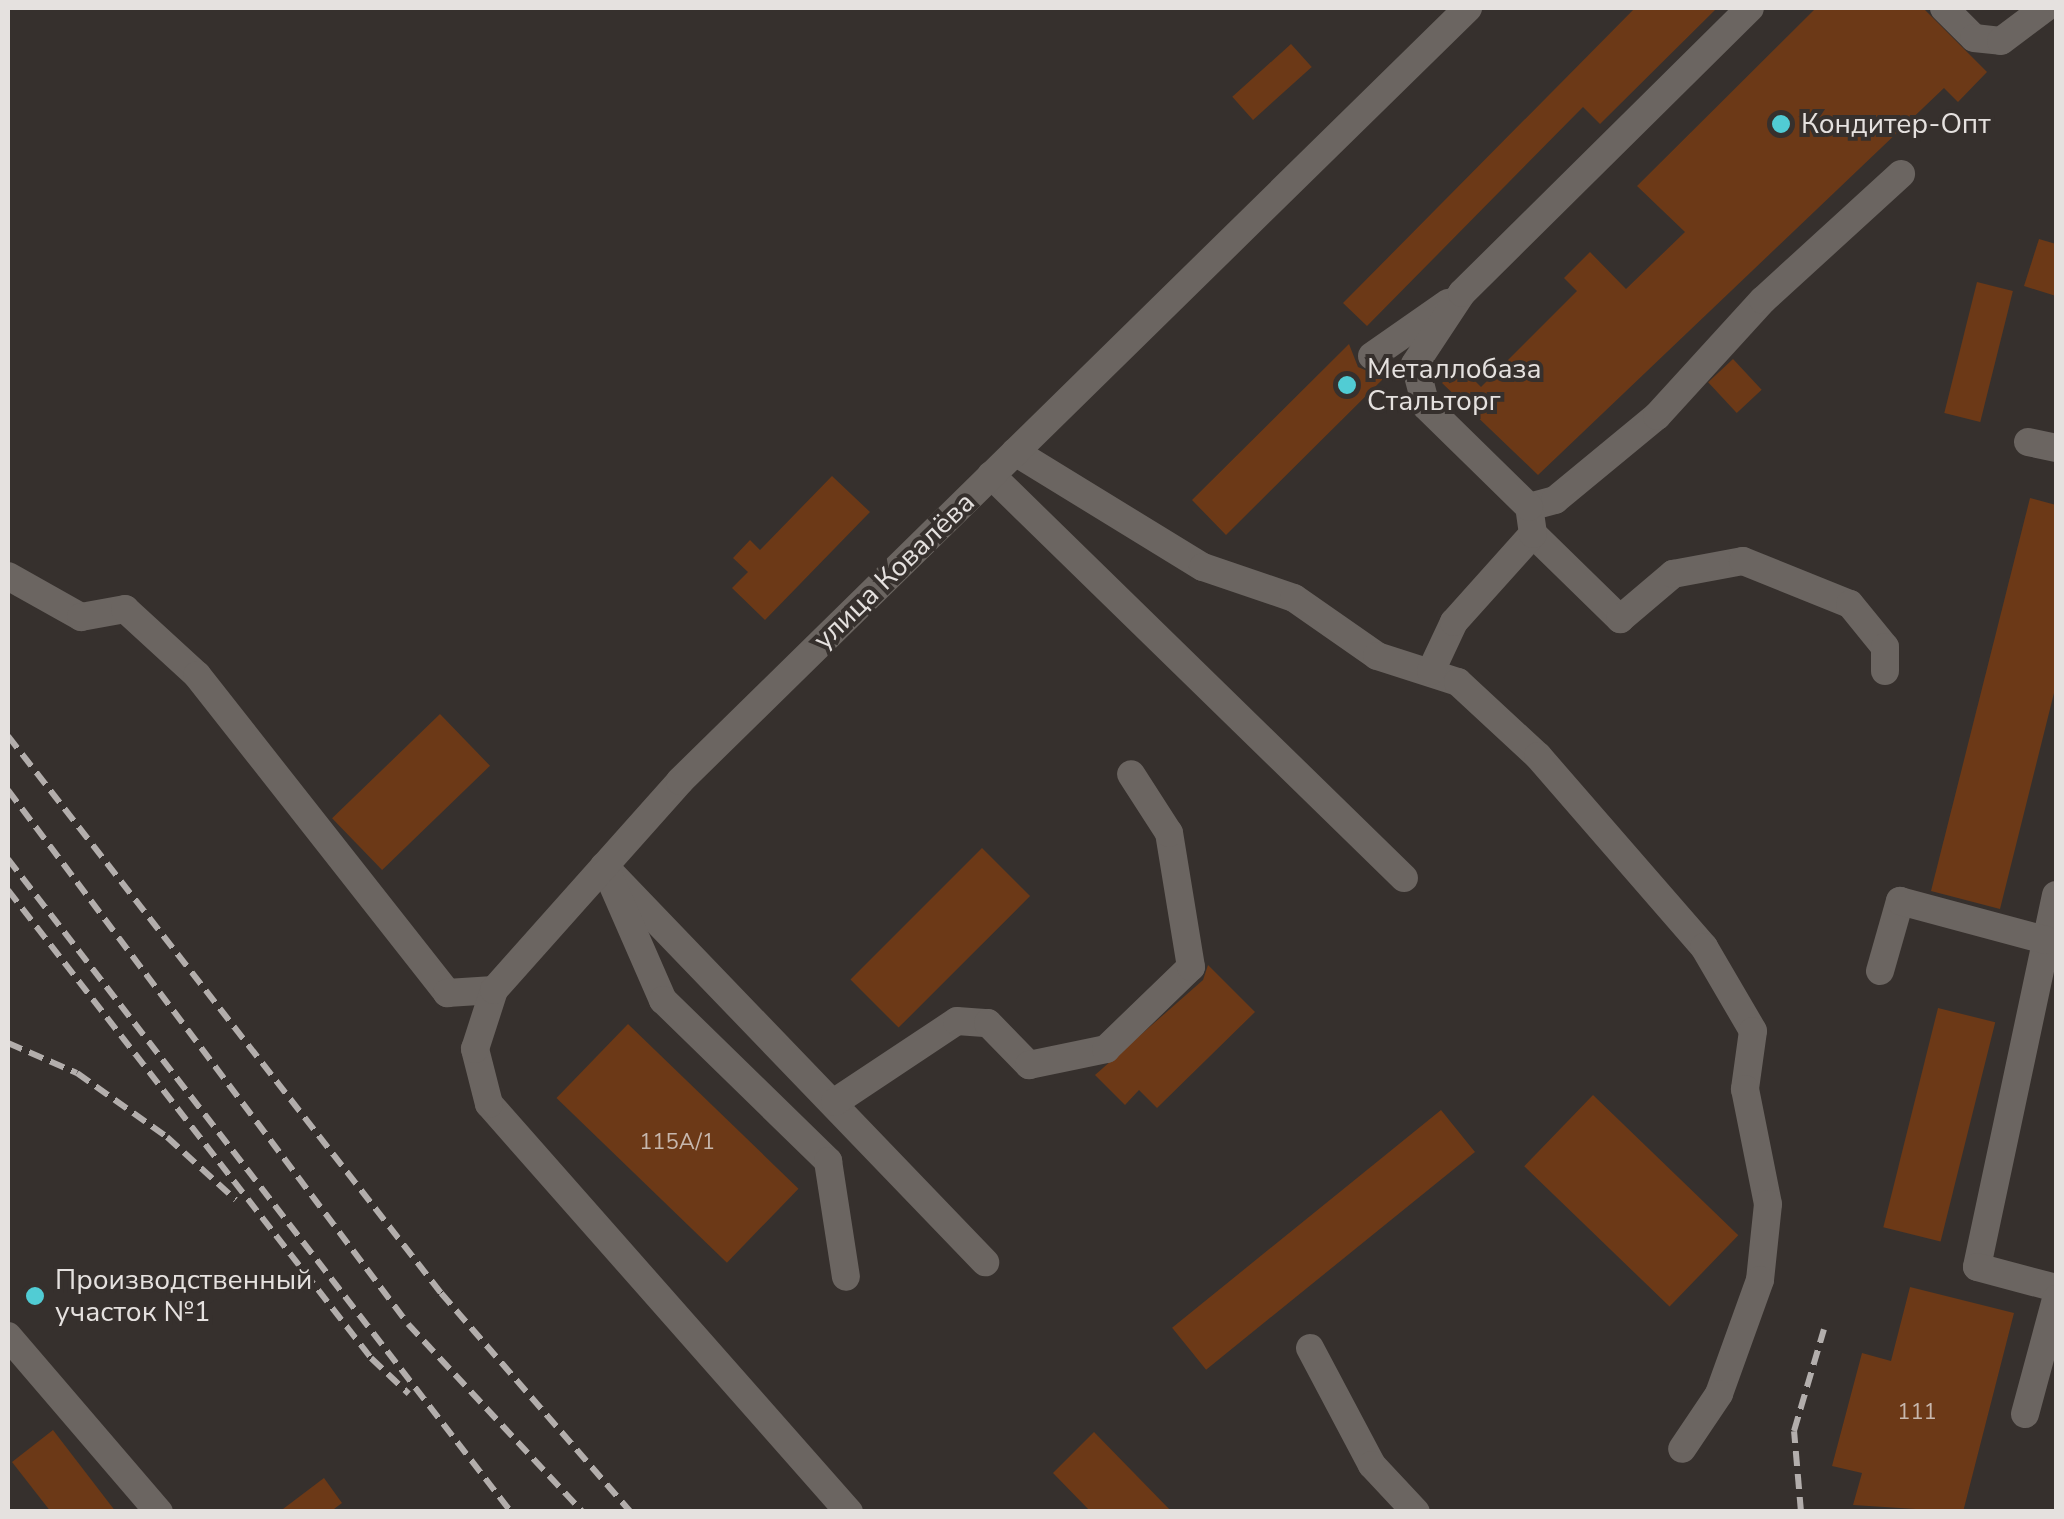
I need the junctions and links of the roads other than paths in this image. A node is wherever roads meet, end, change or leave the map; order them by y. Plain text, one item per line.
1 (1468, 8) edge
2 (1750, 8) edge
3 (1944, 8) edge
4 (2045, 8) edge
5 (1900, 174) dead end
6 (1462, 293) junction
7 (1372, 356) dead end
8 (2028, 442) dead end
9 (2056, 448) edge
10 (1014, 452) junction
11 (991, 475) junction
12 (1531, 520) junction
13 (8, 576) edge
14 (1431, 670) junction
15 (1886, 671) dead end
16 (1131, 774) dead end
17 (604, 866) junction
18 (1404, 878) dead end
19 (2056, 895) edge
20 (2046, 940) junction
21 (1880, 971) dead end
22 (494, 990) junction
23 (835, 1102) junction
24 (985, 1262) dead end
25 (846, 1277) dead end
26 (2056, 1288) edge
27 (2056, 1299) edge
28 (8, 1336) edge
29 (1310, 1348) dead end
30 (2026, 1414) dead end
31 (1682, 1449) dead end
32 (160, 1512) edge
33 (849, 1512) edge
34 (1416, 1512) edge

1 - 10 street, улица Ковалёва
2 - 6 street
3 - 4 street
5 - 12 street
6 - 7 street
6 - 12 street
8 - 9 street
10 - 11 street, улица Ковалёва
10 - 14 street
11 - 17 street, улица Ковалёва
11 - 18 street
12 - 14 street
12 - 15 street
13 - 22 street
14 - 31 street
16 - 23 street
17 - 22 street, улица Ковалёва
17 - 23 street
17 - 25 street
19 - 20 street
20 - 21 street
20 - 26 street
22 - 33 street, улица Ковалёва
23 - 24 street
27 - 30 street
28 - 32 street
29 - 34 street

